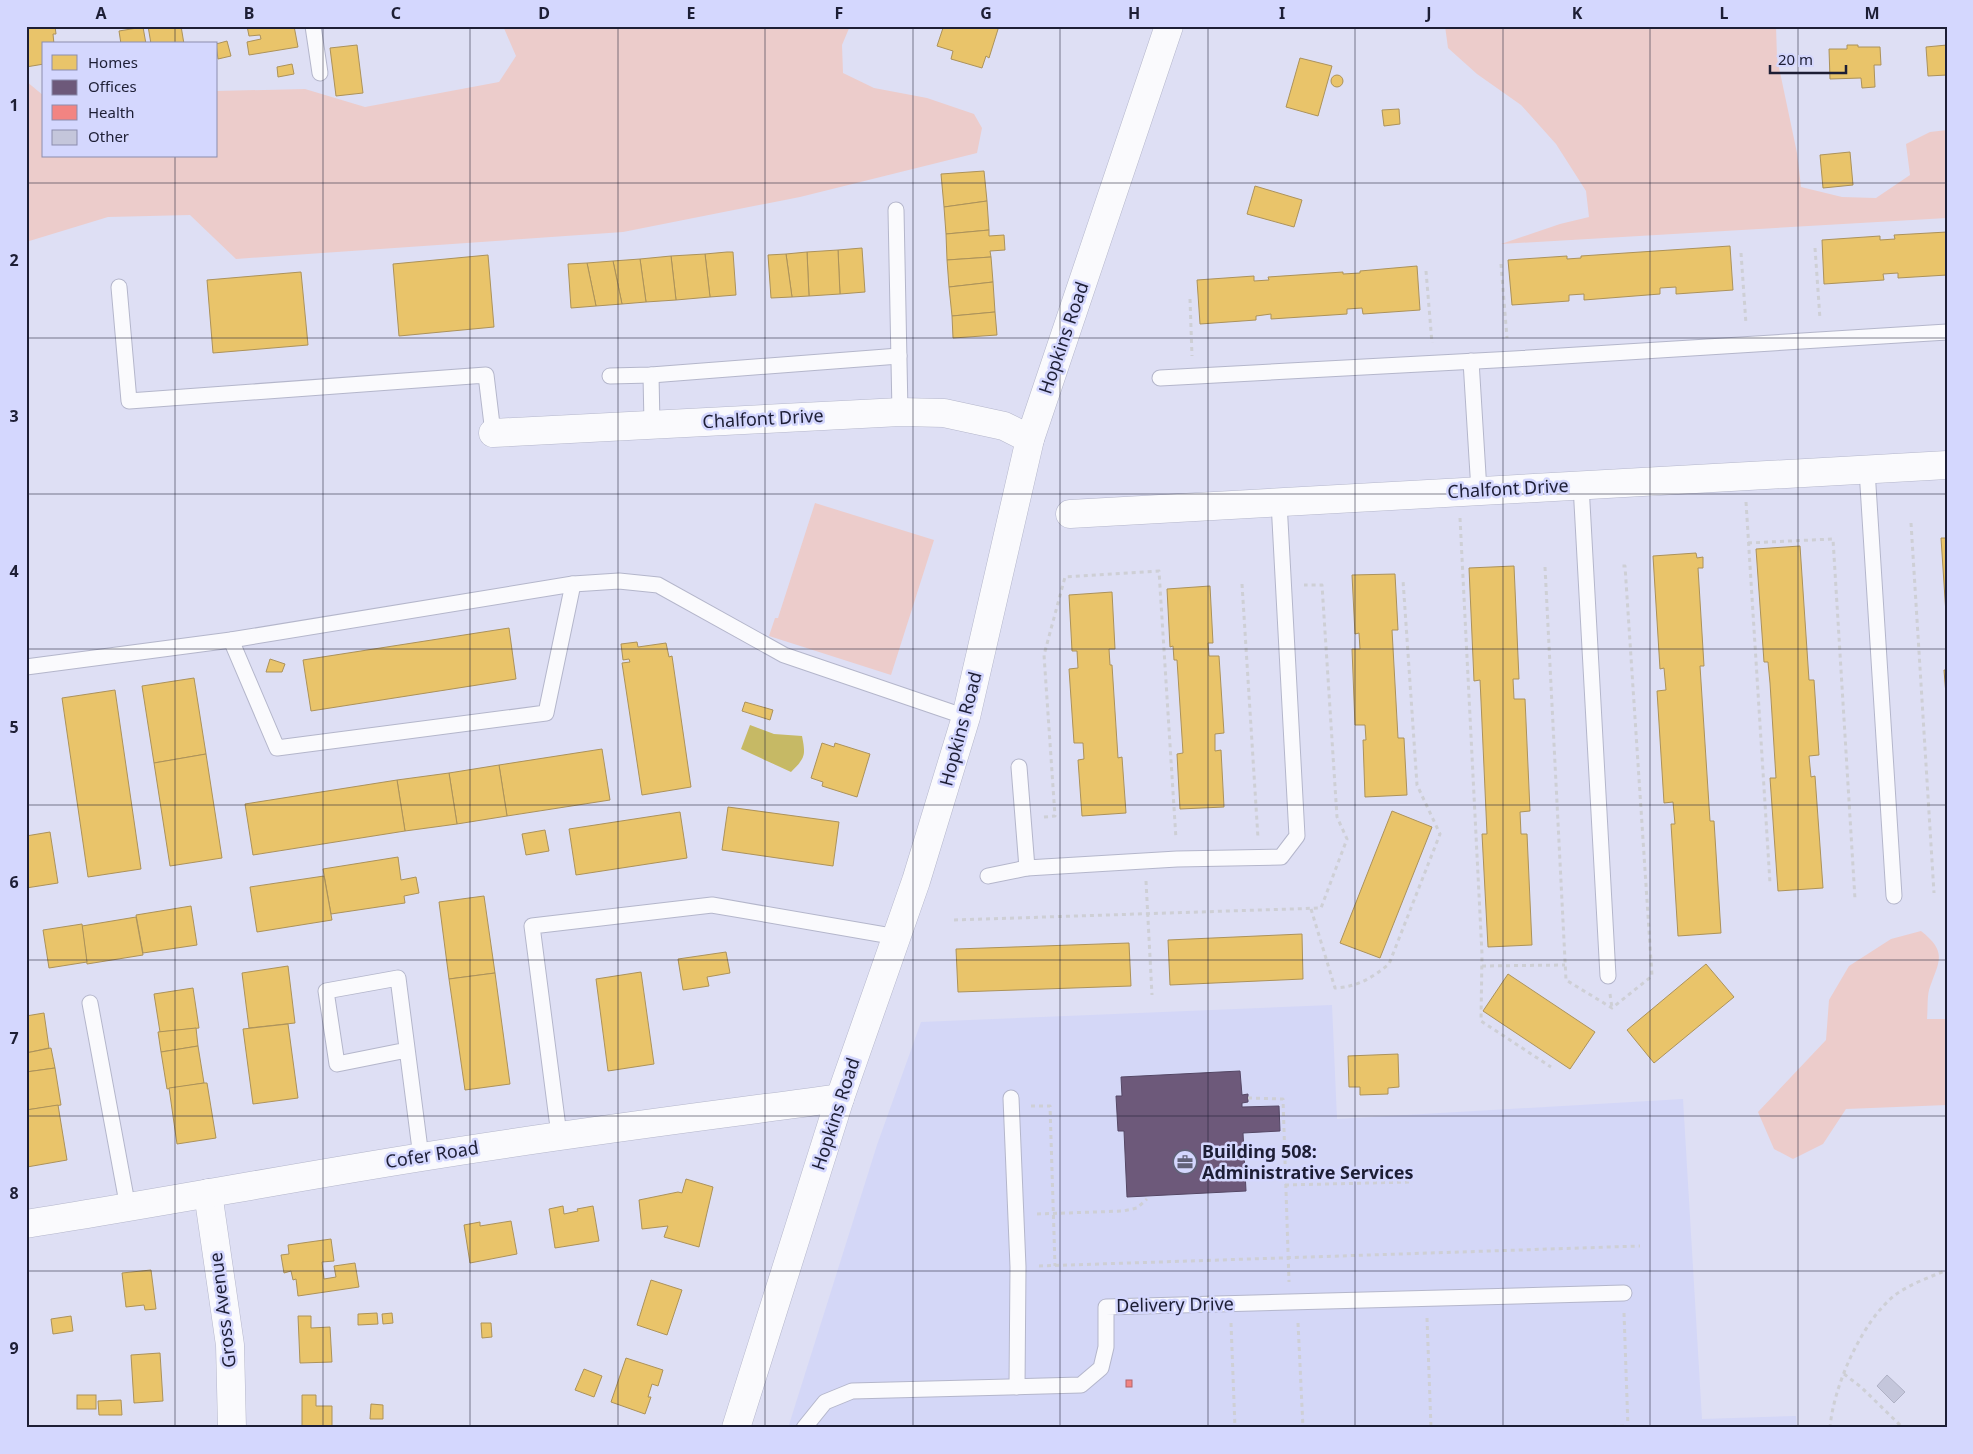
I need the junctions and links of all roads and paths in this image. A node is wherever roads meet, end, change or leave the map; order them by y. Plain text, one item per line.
1 (313, 26) edge
2 (1169, 26) edge
3 (320, 73) dead end
4 (896, 210) dead end
5 (1815, 249) dead end
6 (1741, 254) dead end
7 (1501, 264) dead end
8 (1426, 271) dead end
9 (119, 287) dead end
10 (1190, 299) dead end
11 (1820, 319) dead end
12 (1746, 324) dead end
13 (1947, 332) edge
14 (1507, 339) dead end
15 (1432, 344) dead end
16 (899, 356) junction
17 (1192, 360) dead end
18 (1471, 361) junction
19 (651, 375) junction
20 (610, 376) dead end
21 (1160, 378) dead end
22 (900, 412) junction
23 (652, 424) junction
24 (493, 433) joint
25 (1030, 439) junction
26 (1947, 465) edge
27 (1867, 470) junction
28 (1581, 485) junction
29 (1478, 491) junction
30 (1745, 495) dead end
31 (1279, 502) junction
32 (1070, 514) dead end
33 (1460, 517) dead end
34 (1911, 523) dead end
35 (1748, 543) junction
36 (1403, 580) dead end
37 (573, 584) junction
38 (1297, 586) dead end
39 (1243, 587) dead end
40 (231, 640) junction
41 (26, 667) edge
42 (966, 717) junction
43 (1018, 767) dead end
44 (1053, 816) dead end
45 (1258, 836) dead end
46 (1176, 840) dead end
47 (1027, 868) junction
48 (988, 876) dead end
49 (1146, 879) dead end
50 (1770, 883) dead end
51 (1933, 891) dead end
52 (1856, 896) dead end
53 (1894, 896) dead end
54 (1311, 909) junction
55 (1148, 914) junction
56 (954, 920) dead end
57 (897, 937) junction
58 (1565, 965) dead end
59 (1482, 966) junction
60 (1608, 976) dead end
61 (1152, 995) dead end
62 (90, 1003) dead end
63 (407, 1050) junction
64 (1551, 1067) dead end
65 (840, 1098) junction
66 (1012, 1098) dead end
67 (1248, 1098) dead end
68 (1046, 1106) dead end
69 (559, 1135) junction
70 (421, 1157) junction
71 (1411, 1182) dead end
72 (1285, 1186) junction
73 (208, 1193) junction
74 (1147, 1199) dead end
75 (128, 1208) junction
76 (1044, 1213) dead end
77 (1053, 1213) junction
78 (26, 1224) edge
79 (1640, 1246) dead end
80 (1288, 1258) junction
81 (1947, 1270) edge
82 (1289, 1282) dead end
83 (1624, 1293) joint
84 (1427, 1319) dead end
85 (1298, 1323) dead end
86 (1232, 1325) dead end
87 (1844, 1374) junction
88 (1017, 1387) junction
89 (1628, 1427) edge
90 (232, 1428) edge
91 (736, 1428) edge
92 (804, 1428) edge
93 (1235, 1428) edge
94 (1302, 1428) edge
95 (1430, 1428) edge
96 (1556, 1428) edge
97 (1830, 1428) edge
98 (1904, 1428) edge

1 - 3 lane
2 - 25 street, Hopkins Road
4 - 16 lane
5 - 11 path
6 - 12 path
7 - 14 path
8 - 15 path
9 - 24 lane
10 - 17 path
13 - 18 lane
16 - 19 lane
16 - 22 lane
18 - 21 lane
18 - 29 lane
19 - 20 lane
19 - 23 lane
22 - 23 street, Chalfont Drive
22 - 25 street, Chalfont Drive
23 - 24 street, Chalfont Drive
25 - 42 street, Hopkins Road
26 - 27 street, Chalfont Drive
27 - 28 street, Chalfont Drive
27 - 53 lane
28 - 29 street, Chalfont Drive
28 - 60 lane
29 - 31 street, Chalfont Drive
30 - 35 path
31 - 32 street, Chalfont Drive
31 - 47 lane
33 - 59 path
34 - 51 path
35 - 50 path
35 - 52 path
36 - 54 path
37 - 40 lane
37 - 40 lane
37 - 42 lane
38 - 54 path
39 - 45 path
40 - 41 lane
42 - 57 street, Hopkins Road
43 - 47 lane
44 - 46 path
47 - 48 lane
49 - 55 path
54 - 55 path
55 - 56 path
55 - 61 path
57 - 65 street, Hopkins Road
57 - 69 lane
58 - 59 path
59 - 64 path
62 - 75 lane
63 - 63 lane
63 - 70 lane
65 - 69 street, Cofer Road
65 - 91 street, Hopkins Road
66 - 88 lane
67 - 72 path
68 - 77 path
69 - 70 street, Cofer Road
70 - 73 street, Cofer Road
71 - 72 path
72 - 80 path
73 - 75 street, Cofer Road
73 - 90 street, Gross Avenue
74 - 77 path
75 - 78 street, Cofer Road
76 - 77 path
77 - 80 path
79 - 80 path
80 - 82 path
81 - 87 path
83 - 88 lane, Delivery Drive
83 - 89 path
84 - 95 path
85 - 94 path
86 - 93 path
87 - 97 path
87 - 98 path
88 - 92 lane, Delivery Drive
89 - 96 path

